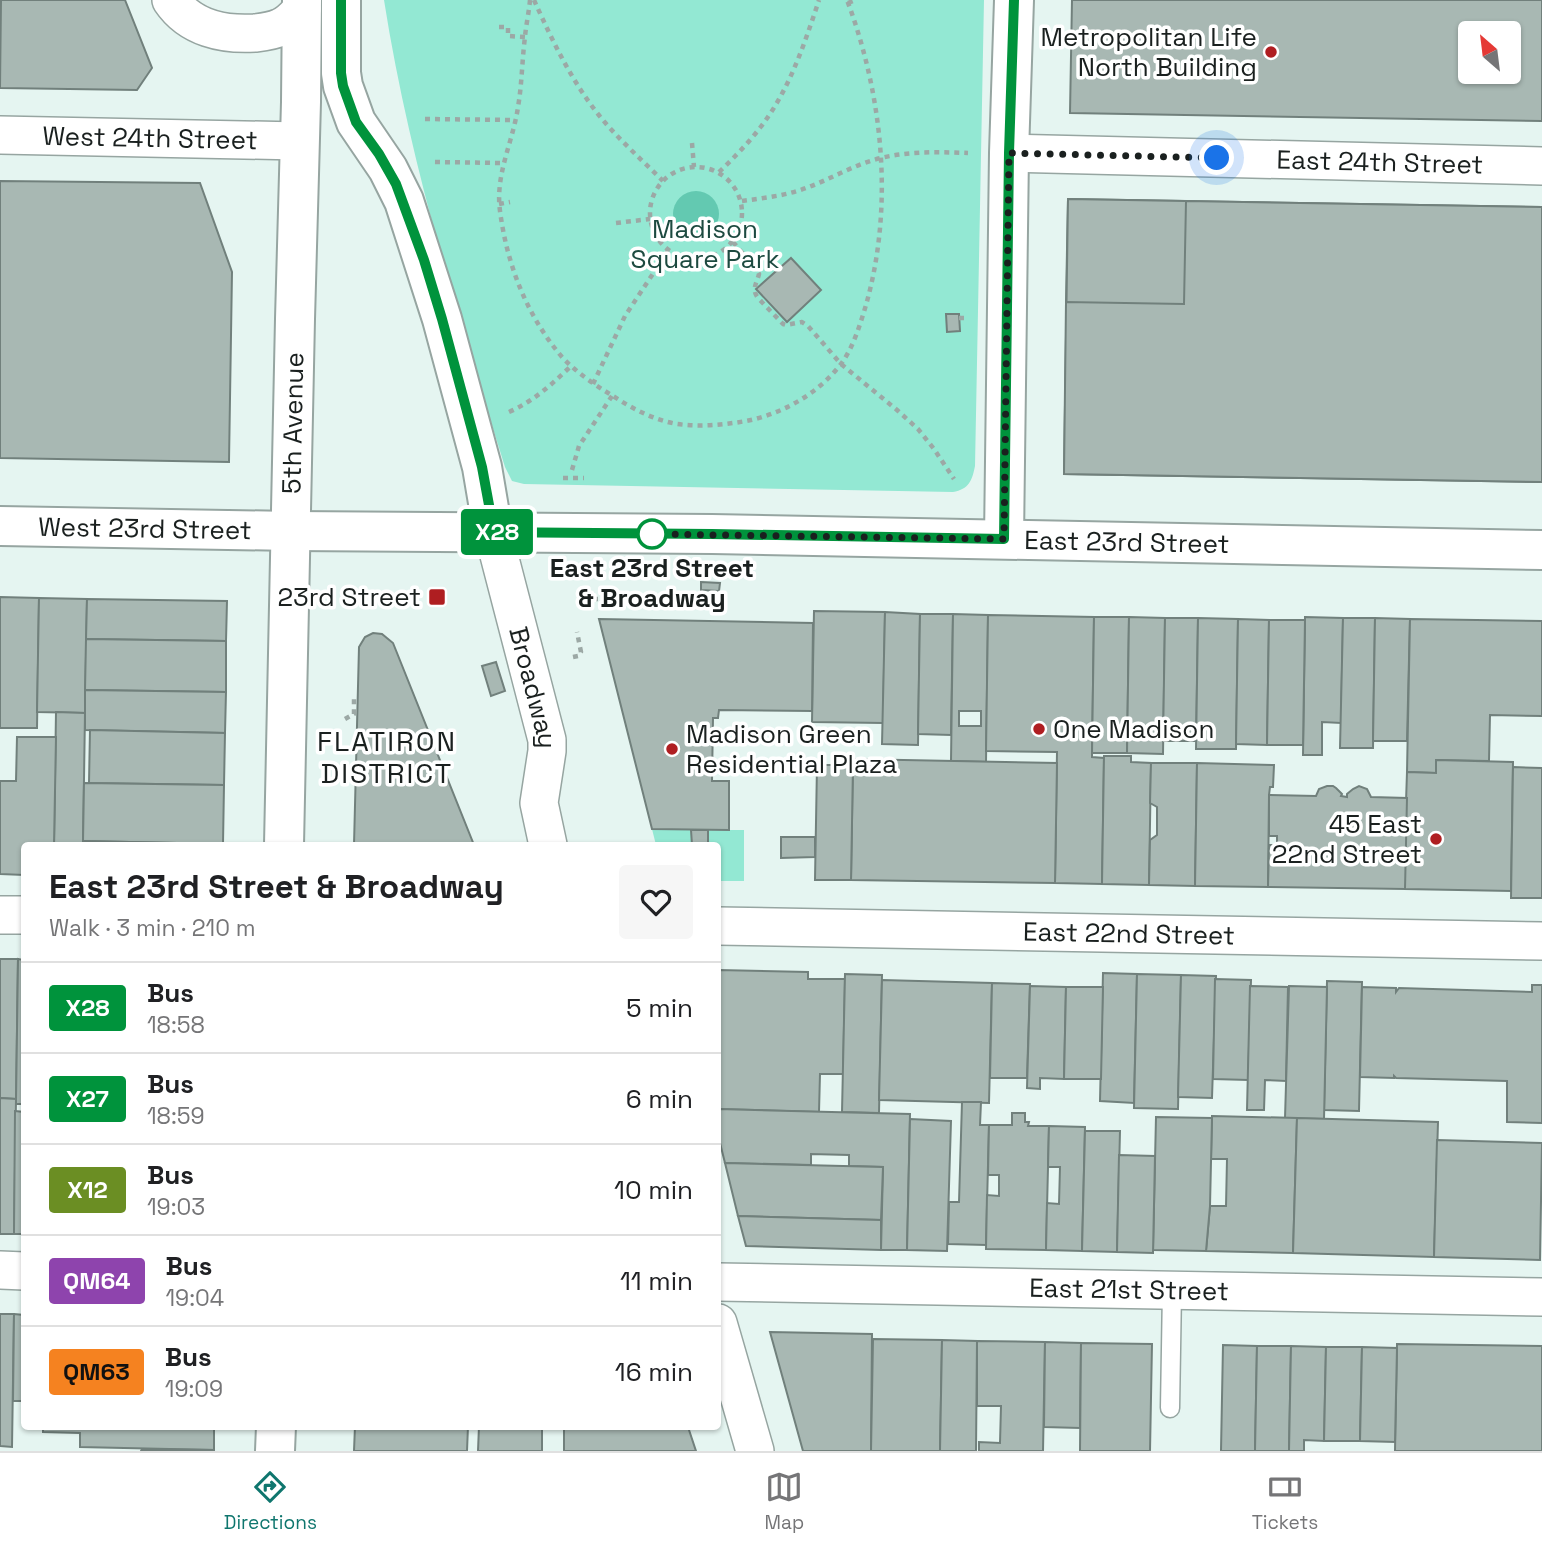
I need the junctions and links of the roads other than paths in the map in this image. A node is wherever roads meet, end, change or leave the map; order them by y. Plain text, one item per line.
1 (171, 0) edge
2 (341, 0) edge
3 (1014, 0) edge
4 (302, 4) edge
5 (0, 135) edge
6 (299, 141) junction
7 (1009, 153) junction
8 (1542, 166) edge
9 (0, 526) edge
10 (291, 531) junction
11 (494, 532) junction
12 (1004, 539) junction
13 (1542, 550) edge
14 (284, 842) edge
15 (547, 842) edge
16 (0, 915) edge
17 (21, 915) edge
18 (721, 926) edge
19 (1542, 941) edge
20 (0, 1270) edge
21 (21, 1270) edge
22 (721, 1282) edge
23 (1172, 1290) junction
24 (1542, 1297) edge
25 (721, 1333) edge
26 (1170, 1408) dead end
27 (276, 1430) edge
28 (275, 1451) edge
29 (755, 1451) edge

1 - 4 street
2 - 11 main road
3 - 7 main road
4 - 6 main road, 5th Avenue
5 - 6 street, West 24th Street
6 - 10 main road, 5th Avenue
7 - 8 street, East 24th Street
7 - 12 main road
9 - 10 main road, West 23rd Street
10 - 11 main road, East 23rd Street
10 - 14 main road, 5th Avenue
11 - 12 main road, East 23rd Street
11 - 15 street, Broadway
12 - 13 main road, East 23rd Street
16 - 17 street
18 - 19 street, East 22nd Street
20 - 21 street
22 - 23 street, East 21st Street
23 - 24 street, East 21st Street
23 - 26 lane
25 - 29 street
27 - 28 main road

